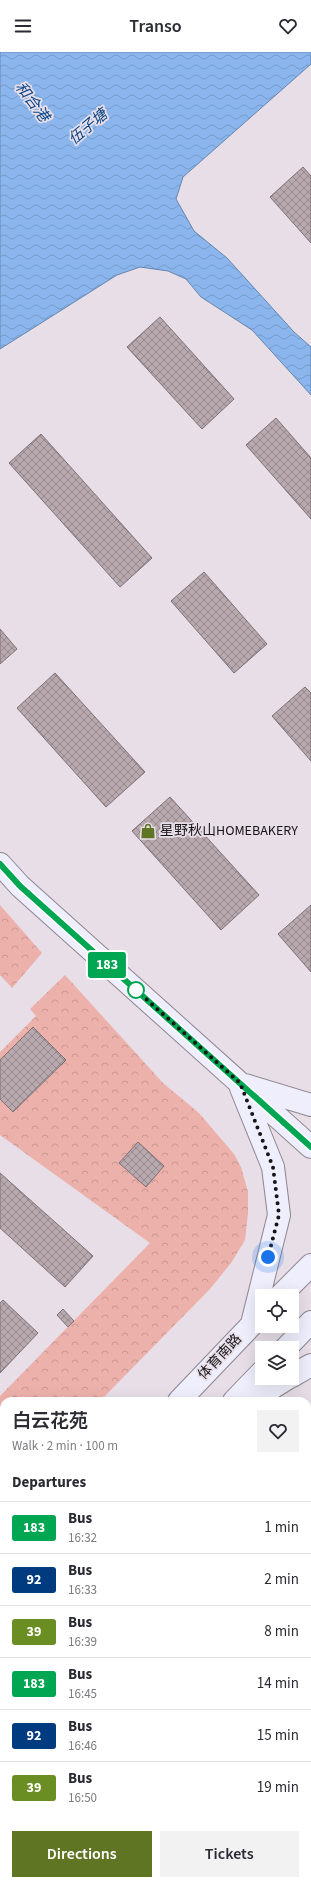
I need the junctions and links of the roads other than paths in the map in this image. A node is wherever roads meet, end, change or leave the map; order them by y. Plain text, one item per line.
1 (0, 864) edge
2 (240, 1083) junction
3 (311, 1104) edge
4 (311, 1147) edge
5 (311, 1265) edge
6 (263, 1289) edge
7 (287, 1289) edge
8 (255, 1321) edge
9 (311, 1322) edge
10 (293, 1341) edge
11 (311, 1365) edge
12 (299, 1372) edge
13 (255, 1379) edge
14 (277, 1385) edge
15 (183, 1397) edge
16 (238, 1397) edge
17 (257, 1397) edge

1 - 2 street
2 - 3 street
2 - 4 street
2 - 6 street
5 - 7 street
8 - 15 street, 体育南路
9 - 10 street
11 - 12 street
13 - 16 street
14 - 17 street

